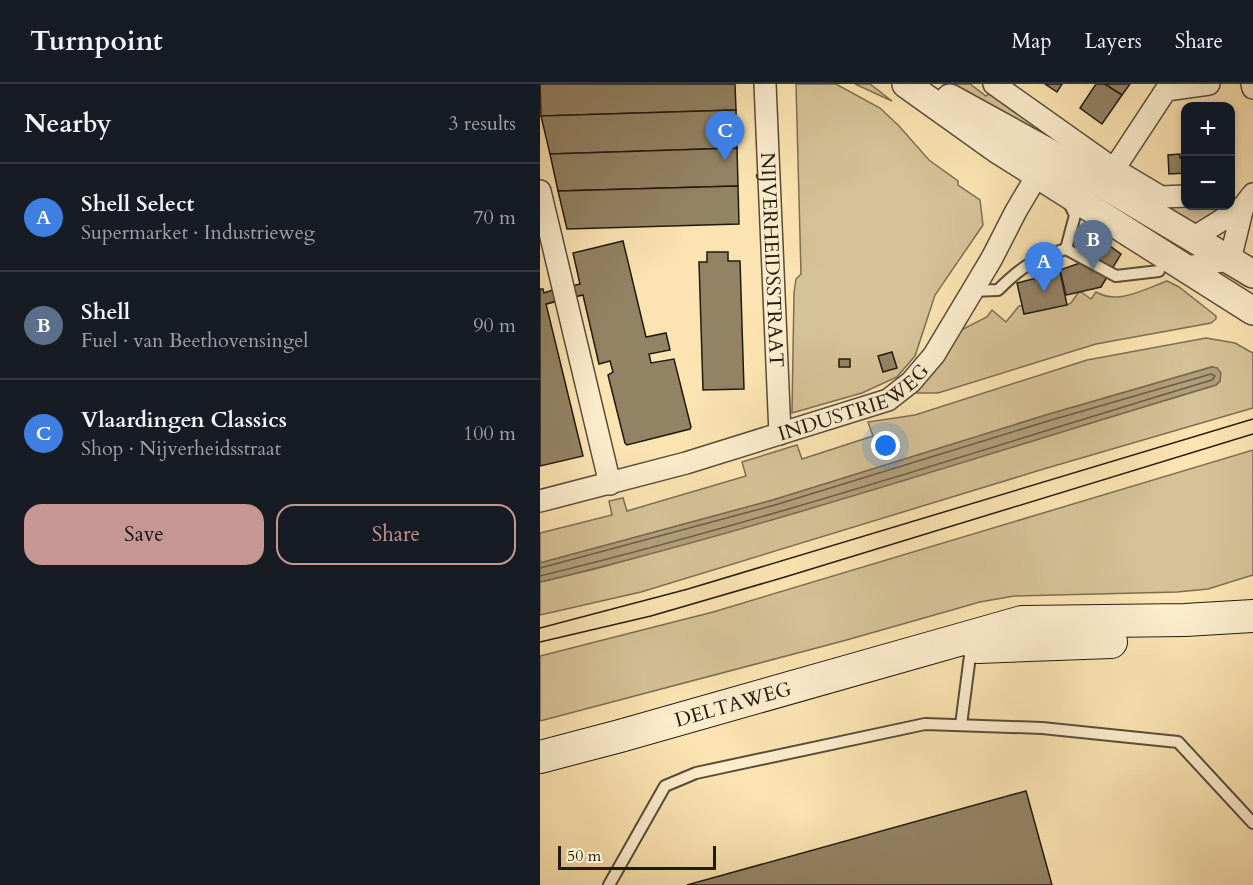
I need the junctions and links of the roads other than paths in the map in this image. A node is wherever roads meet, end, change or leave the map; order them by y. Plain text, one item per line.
1 (765, 84) edge
2 (906, 84) edge
3 (922, 84) edge
4 (994, 84) edge
5 (1209, 84) edge
6 (1043, 164) junction
7 (1114, 169) junction
8 (540, 191) edge
9 (1063, 192) junction
10 (1181, 196) edge
11 (1242, 201) edge
12 (1193, 238) junction
13 (1066, 249) junction
14 (1230, 260) junction
15 (1186, 267) junction
16 (1159, 271) dead end
17 (1253, 274) edge
18 (971, 291) junction
19 (1253, 311) edge
20 (780, 434) junction
21 (610, 484) junction
22 (540, 501) edge
23 (1253, 616) edge
24 (1253, 637) edge
25 (971, 648) junction
26 (923, 651) junction
27 (961, 725) junction
28 (540, 757) edge
29 (1253, 823) edge
30 (609, 885) edge

1 - 20 street, NIJVERHEIDSSTRAAT
2 - 6 street
3 - 6 street
4 - 7 street
5 - 7 street
6 - 9 street
6 - 12 street
6 - 18 street, INDUSTRIEWEG
7 - 10 street
8 - 21 street
9 - 13 lane
9 - 15 street
11 - 12 street
11 - 14 street
12 - 14 street
13 - 16 lane
13 - 18 lane
14 - 15 street
14 - 17 street
15 - 19 street
18 - 20 street, INDUSTRIEWEG
20 - 21 street, INDUSTRIEWEG
21 - 22 street, INDUSTRIEWEG
23 - 26 main road, DELTAWEG
24 - 25 main road, DELTAWEG
25 - 26 main road, DELTAWEG
25 - 27 lane
26 - 28 main road, DELTAWEG
27 - 29 lane
27 - 30 lane

